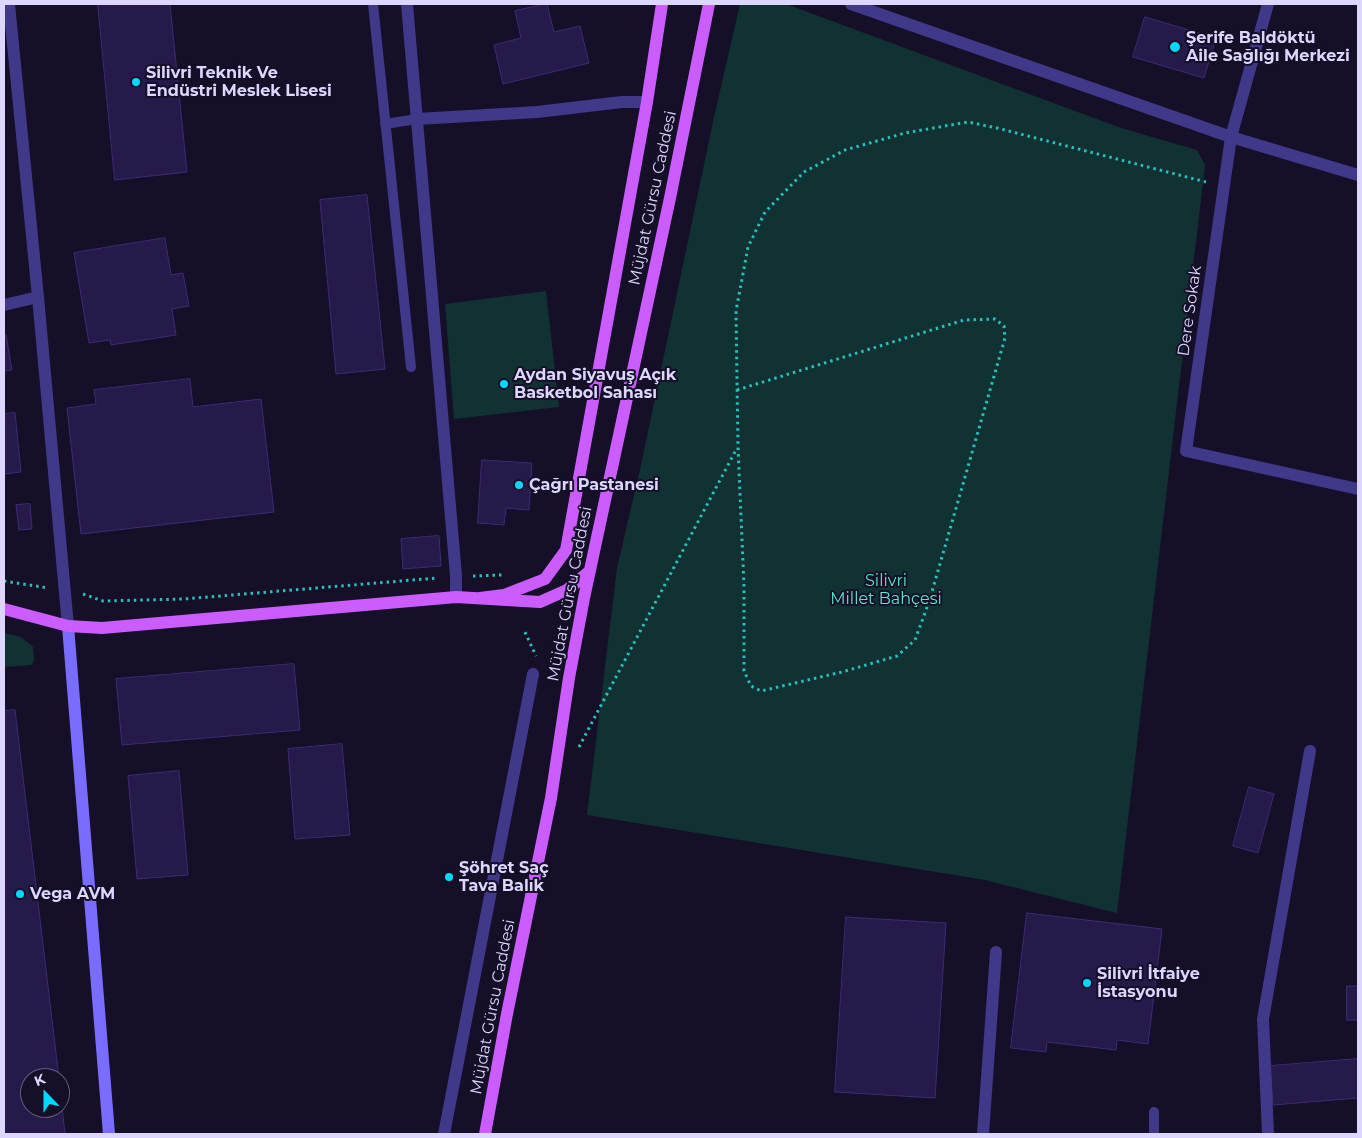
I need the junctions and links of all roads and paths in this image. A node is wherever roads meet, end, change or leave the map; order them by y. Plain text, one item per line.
1 (9, 4) edge
2 (373, 4) edge
3 (407, 4) edge
4 (662, 4) edge
5 (709, 4) edge
6 (851, 4) edge
7 (1268, 4) edge
8 (646, 102) junction
9 (417, 119) junction
10 (386, 124) junction
11 (1231, 137) junction
12 (1358, 175) edge
13 (1224, 186) junction
14 (38, 296) junction
15 (4, 305) edge
16 (411, 366) dead end
17 (736, 390) junction
18 (738, 447) junction
19 (1358, 486) edge
20 (590, 571) junction
21 (507, 574) dead end
22 (456, 576) junction
23 (4, 581) edge
24 (65, 591) junction
25 (456, 597) junction
26 (480, 598) junction
27 (4, 609) edge
28 (68, 626) junction
29 (525, 632) dead end
30 (533, 674) joint
31 (1310, 751) dead end
32 (575, 755) dead end
33 (996, 952) dead end
34 (1154, 1112) dead end
35 (109, 1134) edge
36 (444, 1134) edge
37 (485, 1134) edge
38 (983, 1134) edge
39 (1154, 1134) edge
40 (1268, 1134) edge

1 - 14 street
2 - 10 lane
3 - 9 street
4 - 8 main road, Müjdat Gürsu Caddesi
5 - 20 main road, Müjdat Gürsu Caddesi
6 - 11 street
7 - 11 street, Dere Sokak
8 - 9 street
8 - 26 main road, Müjdat Gürsu Caddesi
9 - 10 lane
9 - 22 street
10 - 16 lane
11 - 12 street
11 - 13 street, Dere Sokak
13 - 17 path
13 - 19 street, Dere Sokak
14 - 15 street
14 - 24 street
17 - 18 path
17 - 18 path
18 - 32 path
20 - 26 main road
20 - 37 main road, Müjdat Gürsu Caddesi
21 - 22 path
22 - 24 path
22 - 25 street
23 - 24 path
24 - 28 street
25 - 26 main road
25 - 28 main road
27 - 28 main road
28 - 35 street
29 - 30 path
30 - 36 street
31 - 40 street
33 - 38 street
34 - 39 lane

